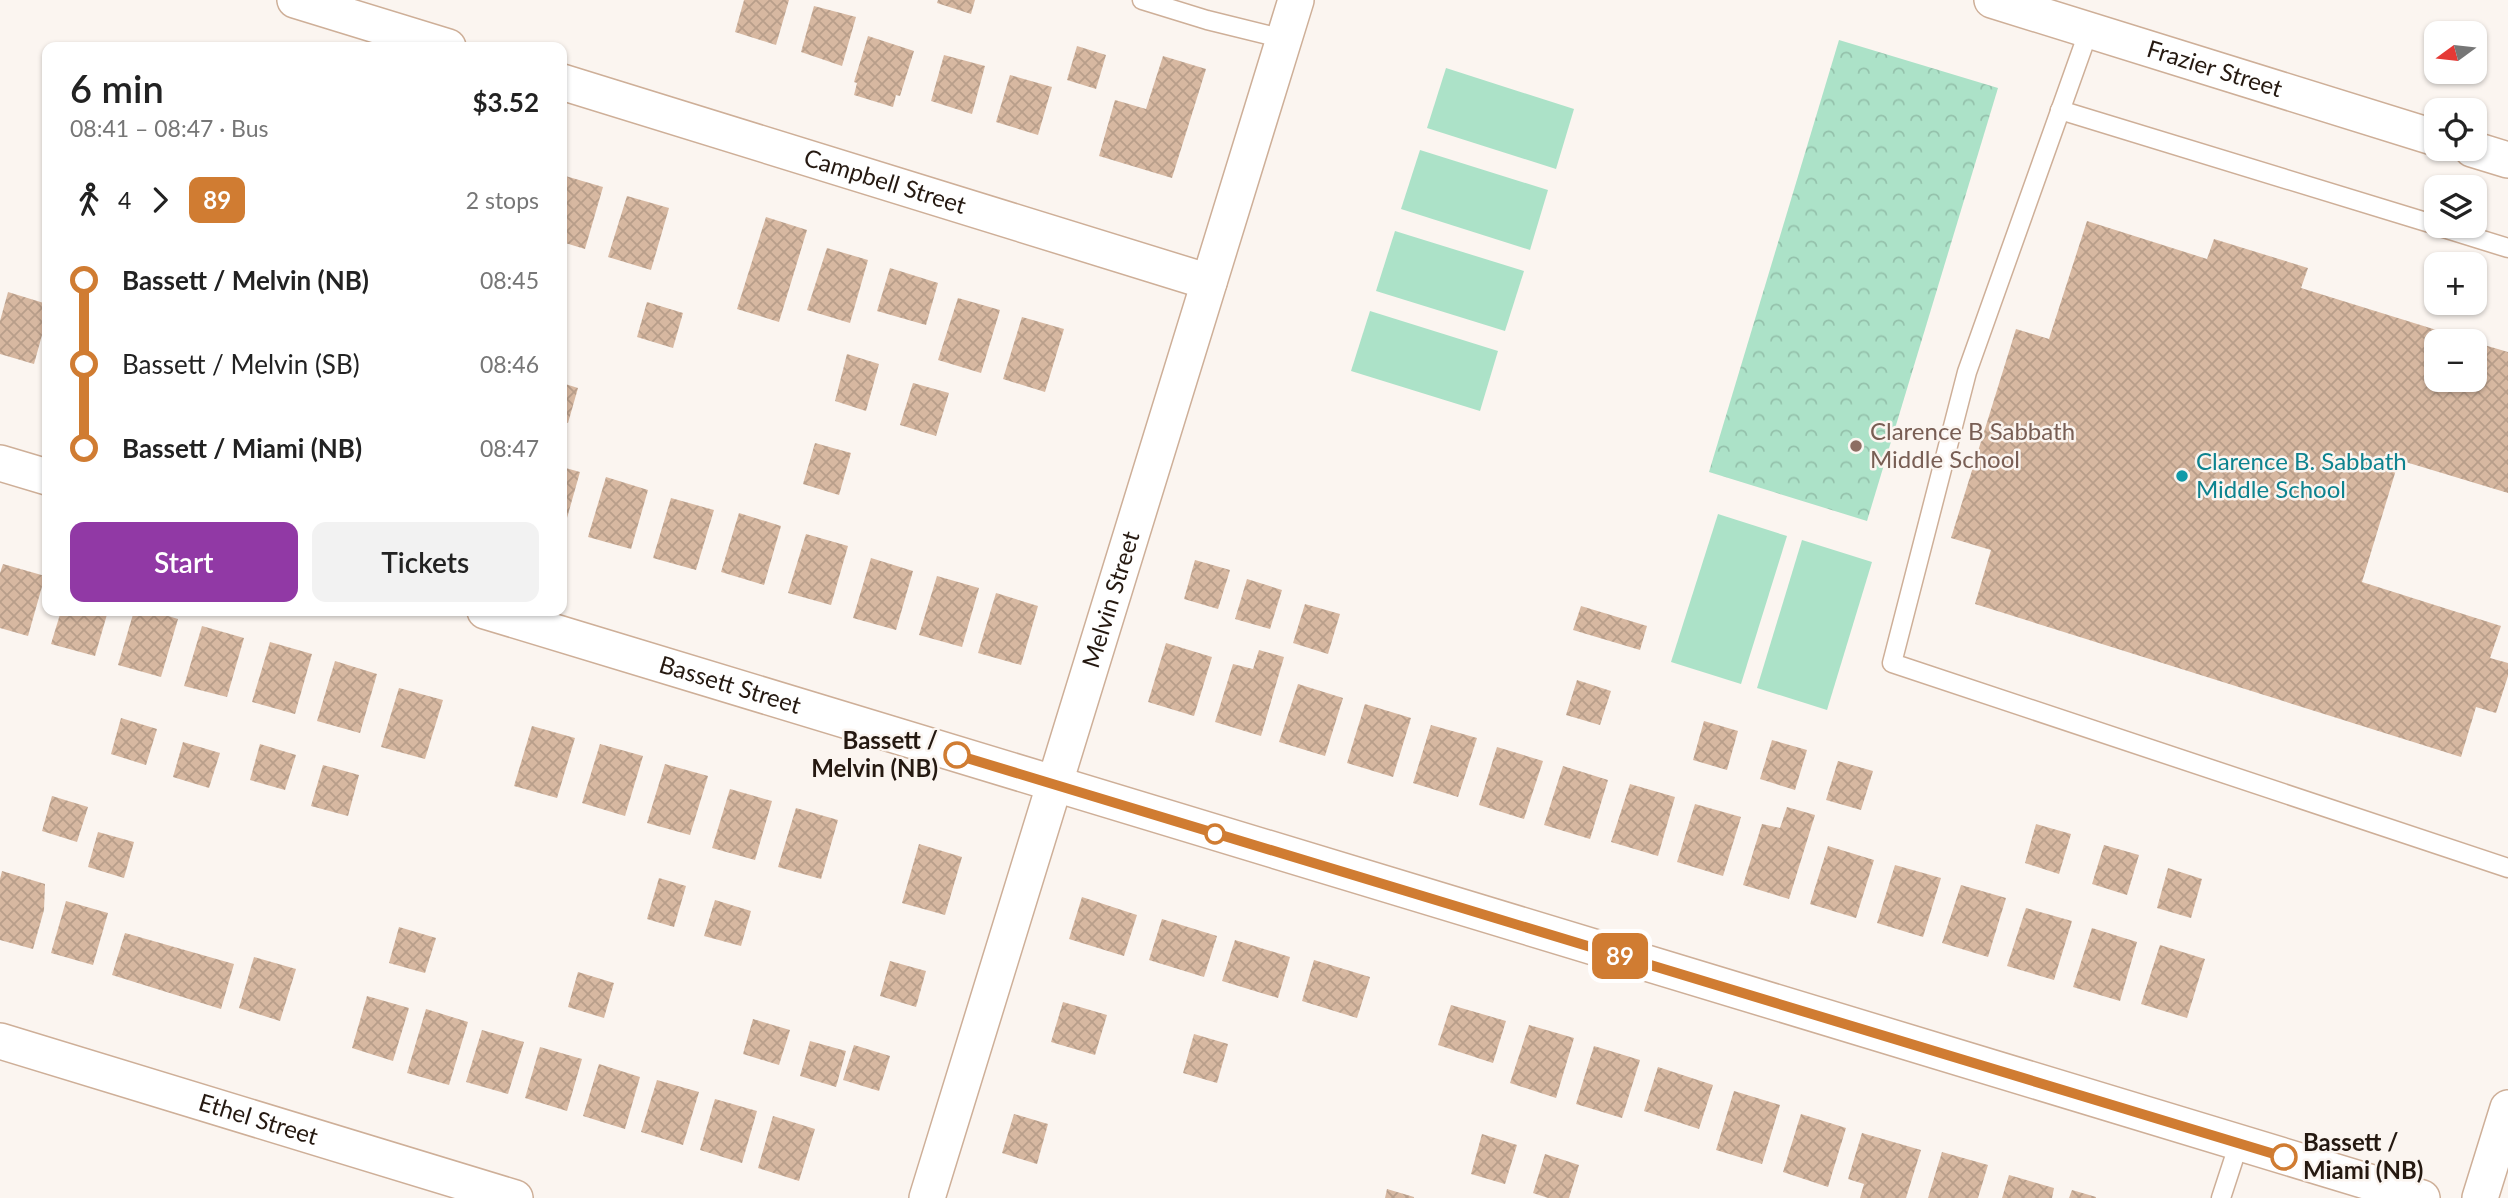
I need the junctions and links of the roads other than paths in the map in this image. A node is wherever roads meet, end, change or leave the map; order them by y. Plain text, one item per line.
1 (295, 0) edge
2 (1142, 0) edge
3 (1296, 0) edge
4 (1992, 0) edge
5 (2089, 30) junction
6 (1284, 39) junction
7 (432, 42) edge
8 (567, 84) edge
9 (2060, 110) junction
10 (2424, 134) edge
11 (2487, 154) edge
12 (2508, 160) edge
13 (2424, 222) edge
14 (2475, 238) edge
15 (2508, 248) edge
16 (1209, 282) junction
17 (0, 463) edge
18 (42, 476) edge
19 (501, 616) edge
20 (1054, 785) junction
21 (2508, 867) edge
22 (0, 1041) edge
23 (2508, 1108) edge
24 (2239, 1143) junction
25 (515, 1198) edge
26 (928, 1198) edge
27 (2221, 1198) edge
28 (2422, 1198) edge
29 (2480, 1198) edge

1 - 7 street
2 - 6 lane
3 - 6 street, Melvin Street
4 - 5 street, Frazier Street
5 - 9 lane
5 - 10 street, Frazier Street
6 - 16 street, Melvin Street
8 - 16 street, Campbell Street
9 - 13 lane
9 - 21 lane
11 - 12 street
14 - 15 lane
16 - 20 street, Melvin Street
17 - 18 street
19 - 20 street, Bassett Street
20 - 24 street, Bassett Street
20 - 26 street, Melvin Street
22 - 25 street, Ethel Street
23 - 29 street
24 - 27 lane
24 - 28 street, Bassett Street

